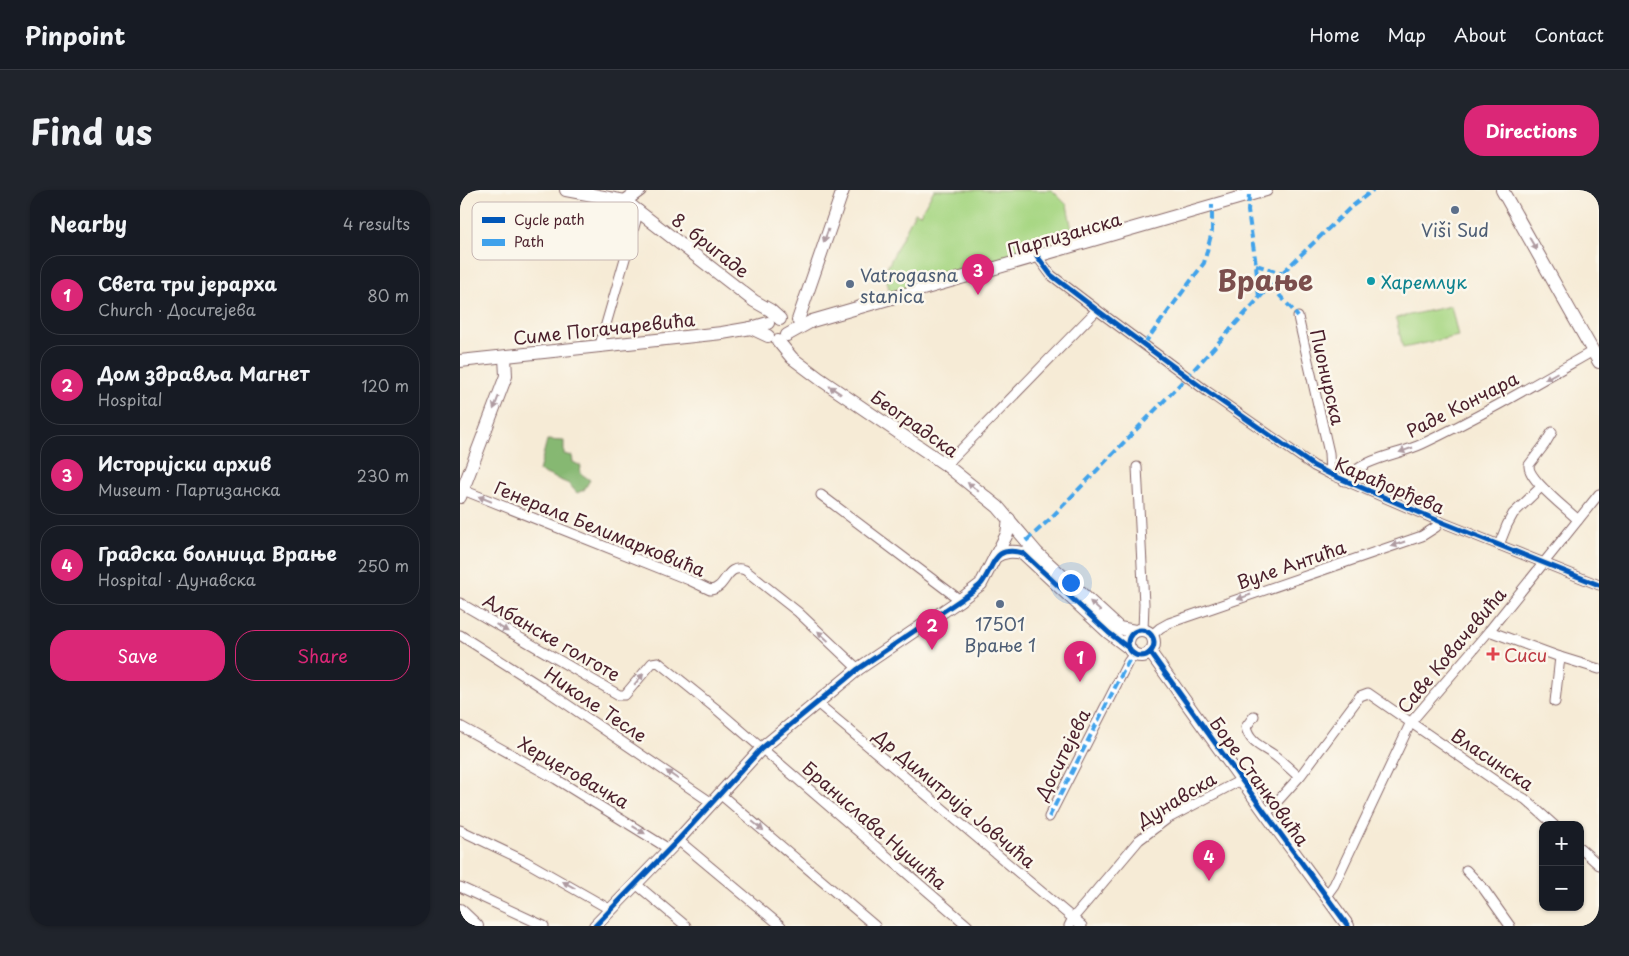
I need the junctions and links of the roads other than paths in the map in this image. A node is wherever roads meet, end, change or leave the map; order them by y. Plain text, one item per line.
1 (566, 190) edge
2 (640, 190) edge
3 (842, 190) edge
4 (1266, 190) edge
5 (1502, 190) edge
6 (1249, 192) edge
7 (625, 201) joint
8 (639, 210) joint
9 (638, 213) edge
10 (1036, 256) junction
11 (625, 260) edge
12 (1097, 310) junction
13 (1298, 318) dead end
14 (798, 320) junction
15 (812, 321) junction
16 (776, 328) junction
17 (600, 345) junction
18 (505, 357) junction
19 (1596, 357) edge
20 (460, 361) edge
21 (1552, 432) dead end
22 (946, 465) junction
23 (1137, 467) dead end
24 (1330, 474) junction
25 (1344, 480) junction
26 (1541, 487) junction
27 (461, 494) edge
28 (1599, 494) edge
29 (821, 495) dead end
30 (1010, 519) junction
31 (1578, 520) junction
32 (1439, 521) junction
33 (1499, 545) junction
34 (995, 557) junction
35 (1545, 562) junction
36 (1599, 585) edge
37 (960, 600) junction
38 (460, 603) edge
39 (1489, 631) junction
40 (1143, 632) junction
41 (460, 635) edge
42 (1132, 651) junction
43 (1150, 652) junction
44 (1560, 657) junction
45 (858, 669) junction
46 (1599, 669) edge
47 (816, 702) junction
48 (1555, 702) dead end
49 (1254, 716) dead end
50 (1411, 722) junction
51 (460, 726) edge
52 (762, 749) junction
53 (1299, 777) junction
54 (1241, 780) junction
55 (716, 798) junction
56 (1266, 814) junction
57 (1049, 817) dead end
58 (1550, 821) edge
59 (460, 830) edge
60 (674, 844) junction
61 (1584, 852) edge
62 (1599, 865) edge
63 (1466, 870) dead end
64 (636, 884) junction
65 (460, 887) edge
66 (1326, 896) junction
67 (460, 910) edge
68 (612, 910) junction
69 (1071, 922) edge
70 (477, 926) edge
71 (544, 926) edge
72 (595, 926) edge
73 (686, 926) edge
74 (780, 926) edge
75 (876, 926) edge
76 (968, 926) edge
77 (1082, 926) edge
78 (1348, 926) edge
79 (1510, 926) edge

1 - 7 street
2 - 7 street
3 -> 14 street
4 - 6 street, Партизанска
5 -> 19 street
6 - 10 street, Партизанска
8 - 9 street
8 - 16 street, 8. бригаде
10 - 12 street, Карађорђева
10 - 15 street, Партизанска
11 - 17 street
12 - 22 street
12 - 24 street, Карађорђева
13 - 24 street, Пионирска
14 - 15 street, Партизанска
14 - 16 street, Партизанска
15 - 16 street, Партизанска
16 - 17 street, Симе Погачаревића
22 -> 16 street, Београдска
17 - 18 street, Симе Погачаревића
18 - 20 street, Симе Погачаревића
18 -> 27 street
19 -> 25 street, Раде Кончара
21 - 26 street
30 -> 22 street, Београдска
23 - 40 street
24 - 25 street, Карађорђева
25 - 32 street, Карађорђева
26 - 31 street
26 - 33 street
45 -> 27 street, Генерала Белимарковића
28 - 31 street, Саве Ковачевића
29 - 37 street
30 - 34 street
40 -> 30 street, Београдска
31 - 35 street, Саве Ковачевића
32 - 33 street, Карађорђева
32 -> 40 street, Вуле Антића
33 - 35 street, Карађорђева
34 - 37 street
34 - 42 street
35 - 36 street, Карађорђева
35 - 39 street, Саве Ковачевића
37 - 45 street
38 -> 52 street, Албанске голготе
39 - 44 street
39 - 50 street, Саве Ковачевића
40 - 42 street
40 - 43 street
55 -> 41 street, Николе Тесле
42 - 43 street
42 - 57 street, Доситејева
43 - 54 street, Боре Станковића
44 - 46 street
44 - 48 street
45 - 47 street
47 - 52 street
47 - 69 street, Др Димитрија Јовчића
49 - 53 street
50 - 53 street, Власинска
50 - 58 street, Власинска
50 - 66 street, Саве Ковачевића
51 -> 60 street, Херцеговачка
52 - 55 street
52 - 76 street, Бранислава Нушића
53 - 56 street
54 - 56 street, Боре Станковића
54 - 69 street, Дунавска
55 - 60 street
55 -> 75 street, Николе Тесле
56 - 66 street, Боре Станковића
68 -> 59 street
60 - 64 street
60 - 74 street, Херцеговачка
61 - 62 street
63 - 79 street
64 - 68 street
64 - 73 street
65 - 71 street
66 - 78 street, Боре Станковића
67 - 70 street
68 - 72 street
69 - 77 street, Др Димитрија Јовчића

